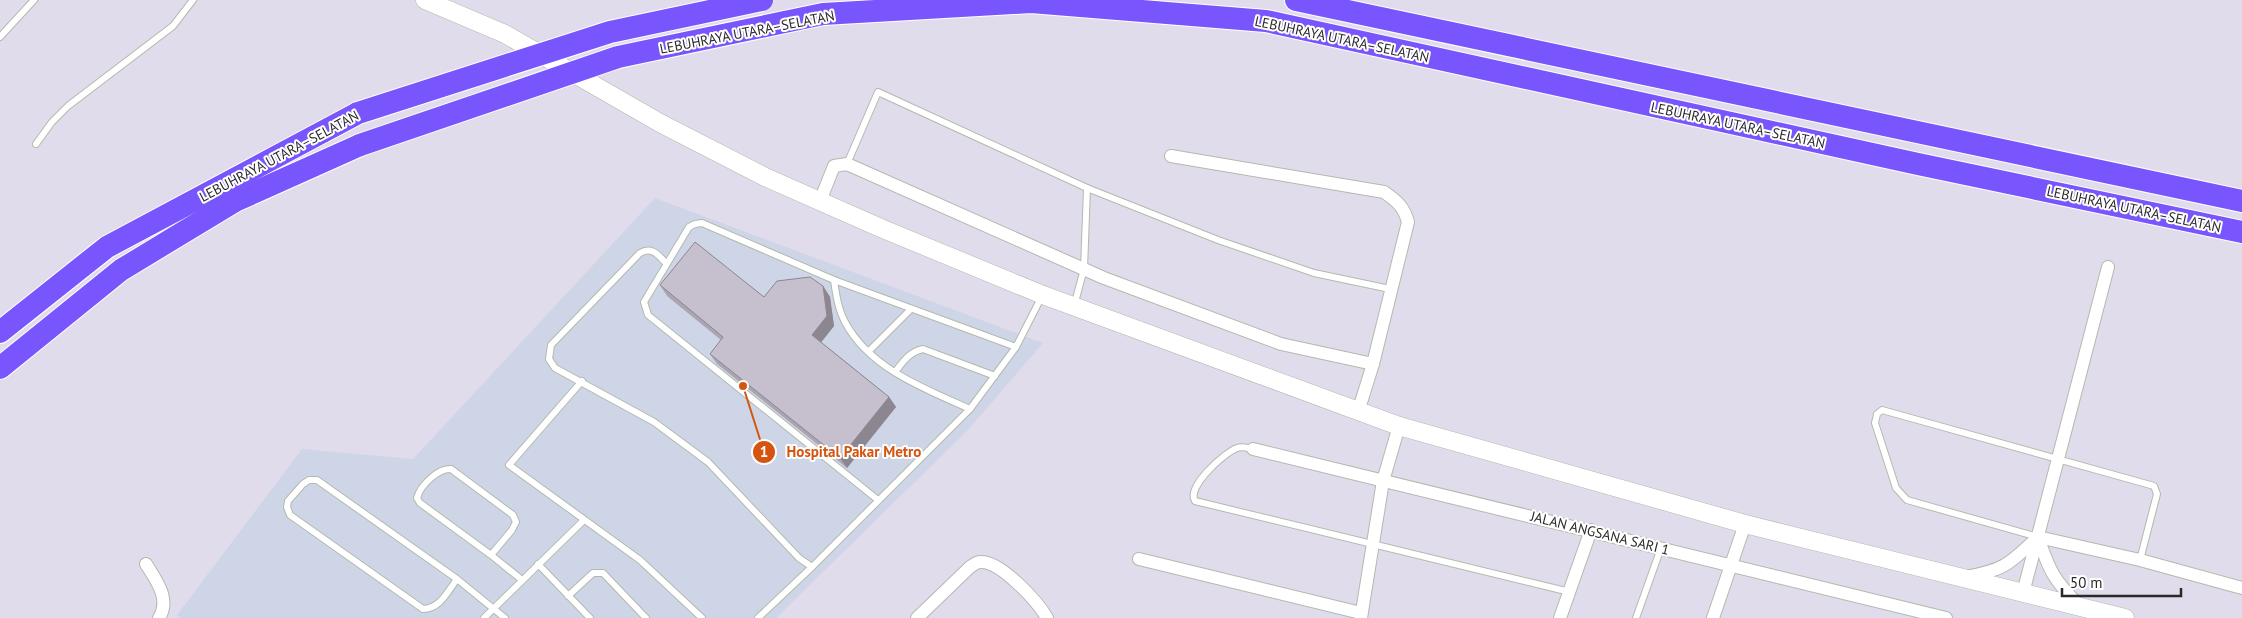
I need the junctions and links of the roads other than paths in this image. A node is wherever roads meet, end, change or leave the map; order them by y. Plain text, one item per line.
1 (34, 0) edge
2 (193, 0) edge
3 (425, 0) edge
4 (762, 0) edge
5 (1296, 0) edge
6 (0, 37) edge
7 (36, 144) dead end
8 (1171, 156) dead end
9 (847, 164) junction
10 (1086, 188) junction
11 (820, 201) junction
12 (2242, 201) edge
13 (2242, 232) edge
14 (666, 263) junction
15 (2108, 267) dead end
16 (1084, 269) junction
17 (834, 280) junction
18 (1390, 289) junction
19 (1043, 295) junction
20 (1074, 307) junction
21 (911, 309) junction
22 (0, 332) edge
23 (1016, 347) junction
24 (869, 351) junction
25 (1373, 364) junction
26 (0, 368) edge
27 (895, 372) junction
28 (995, 376) junction
29 (582, 381) junction
30 (970, 409) junction
31 (1358, 412) junction
32 (1399, 426) junction
33 (1253, 449) joint
34 (2058, 458) junction
35 (1383, 480) junction
36 (878, 500) junction
37 (584, 520) junction
38 (1745, 524) junction
39 (1591, 530) junction
40 (2038, 537) junction
41 (1373, 545) junction
42 (1661, 548) junction
43 (491, 555) junction
44 (1139, 559) dead end
45 (2140, 560) junction
46 (146, 564) dead end
47 (538, 564) junction
48 (1730, 565) junction
49 (812, 567) junction
50 (1962, 577) junction
51 (457, 579) junction
52 (522, 580) junction
53 (2242, 588) edge
54 (1570, 592) junction
55 (2023, 592) junction
56 (568, 596) junction
57 (2081, 607) junction
58 (494, 608) junction
59 (1361, 615) edge
60 (159, 618) edge
61 (484, 618) edge
62 (505, 618) edge
63 (590, 618) edge
64 (646, 618) edge
65 (702, 618) edge
66 (758, 618) edge
67 (917, 618) edge
68 (1047, 618) edge
69 (1560, 618) edge
70 (1636, 618) edge
71 (1713, 618) edge
72 (1946, 618) edge
73 (2125, 618) edge

1 - 6 lane
2 - 7 lane
3 - 11 main road
4 - 22 highway, LEBUHRAYA UTARA–SELATAN, bridge
5 - 12 highway, LEBUHRAYA UTARA–SELATAN
8 - 18 street
9 - 10 lane
9 - 11 street
9 - 16 street
10 - 16 lane
10 - 18 lane
11 - 19 main road
13 - 26 highway, LEBUHRAYA UTARA–SELATAN, bridge
14 - 17 lane
14 - 29 lane
14 - 36 lane
15 - 34 street
16 - 20 lane
16 - 25 street
17 - 21 lane
17 - 24 lane
18 - 25 street
19 - 20 main road
19 - 23 lane
20 - 31 main road
21 - 23 lane
21 - 24 lane
23 - 28 lane
24 - 27 lane
25 - 31 street
27 - 28 lane
27 - 30 lane
28 - 30 lane
29 - 37 lane
29 - 49 lane
30 - 36 lane
31 - 32 main road
32 - 35 street
32 - 38 main road
33 - 35 street, JALAN ANGSANA SARI 1
33 - 41 lane
34 - 40 street
34 - 40 lane
34 - 45 lane
35 - 39 street, JALAN ANGSANA SARI 1
35 - 41 street
36 - 49 lane
37 - 47 lane
37 - 65 lane
38 - 48 street
38 - 50 main road
39 - 42 street, JALAN ANGSANA SARI 1
39 - 54 street
40 - 45 street
40 - 50 street
40 - 55 street
40 - 57 street
41 - 54 lane
41 - 59 street
42 - 48 street, JALAN ANGSANA SARI 1
42 - 70 lane
43 - 43 lane
43 - 52 lane
44 - 59 street
45 - 53 street
46 - 60 street
47 - 52 lane
47 - 56 lane
48 - 71 street
48 - 72 street, JALAN ANGSANA SARI 1
49 - 66 lane
50 - 55 main road
51 - 51 lane
51 - 58 lane
52 - 58 lane
54 - 69 street
55 - 57 main road
56 - 63 lane
56 - 64 lane
57 - 73 main road
58 - 61 lane
58 - 62 lane
67 - 68 street

